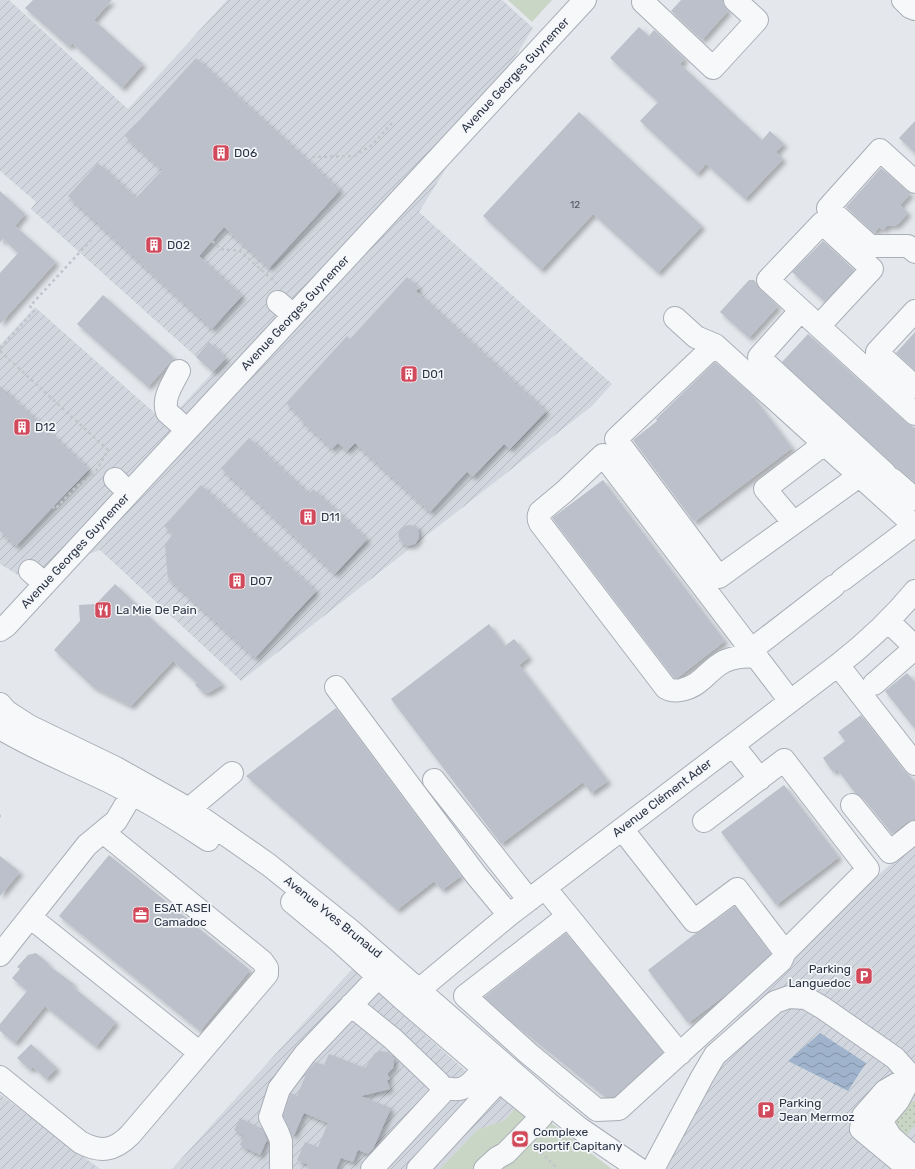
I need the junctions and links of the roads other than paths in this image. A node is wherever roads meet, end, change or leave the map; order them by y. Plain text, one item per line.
1 (585, 0) edge
2 (645, 0) edge
3 (735, 0) edge
4 (903, 0) edge
5 (915, 9) edge
6 (915, 182) edge
7 (913, 246) edge
8 (801, 310) junction
9 (915, 311) edge
10 (675, 318) dead end
11 (819, 326) junction
12 (715, 345) junction
13 (179, 371) dead end
14 (915, 387) edge
15 (915, 414) edge
16 (187, 430) junction
17 (824, 444) junction
18 (860, 476) junction
19 (915, 499) edge
20 (794, 523) junction
21 (914, 525) edge
22 (915, 591) edge
23 (888, 620) junction
24 (2, 632) edge
25 (915, 648) edge
26 (753, 654) junction
27 (838, 665) junction
28 (874, 684) dead end
29 (336, 687) dead end
30 (790, 701) junction
31 (0, 704) edge
32 (0, 728) edge
33 (733, 745) junction
34 (915, 764) edge
35 (232, 774) dead end
36 (760, 778) junction
37 (434, 780) dead end
38 (132, 794) junction
39 (852, 805) dead end
40 (184, 815) junction
41 (704, 821) dead end
42 (622, 829) junction
43 (103, 832) junction
44 (915, 832) edge
45 (537, 894) junction
46 (509, 914) junction
47 (568, 916) junction
48 (30, 917) junction
49 (785, 952) junction
50 (0, 955) edge
51 (378, 977) junction
52 (412, 995) junction
53 (351, 1005) junction
54 (200, 1053) junction
55 (680, 1054) junction
56 (498, 1073) junction
57 (0, 1077) edge
58 (914, 1077) edge
59 (442, 1088) junction
60 (542, 1116) junction
61 (915, 1158) edge
62 (281, 1169) edge
63 (372, 1169) edge
64 (418, 1169) edge
65 (485, 1169) edge
66 (612, 1169) edge
67 (639, 1169) edge
68 (653, 1169) edge
69 (909, 1169) edge

1 - 16 street, Avenue Georges Guynemer
2 - 3 street
4 - 5 street
6 - 7 street
8 - 11 street
8 - 11 street
8 - 19 street
9 - 14 street
10 - 12 street
11 - 15 street
12 - 17 street
12 - 20 street
13 - 16 street
16 - 24 street, Avenue Georges Guynemer
17 - 18 street
17 - 20 street
18 - 20 street
18 - 21 street
21 - 26 street
22 - 23 street, Avenue Clément Ader
23 - 25 street
23 - 27 street, Avenue Clément Ader
25 - 28 street
26 - 26 street
26 - 30 street
27 - 30 street, Avenue Clément Ader
27 - 34 street
29 - 46 street
30 - 33 street, Avenue Clément Ader
31 - 40 street, Avenue Yves Brunaud
32 - 38 street, Avenue Yves Brunaud
33 - 36 street
33 - 42 street, Avenue Clément Ader
35 - 40 street
36 - 41 street
36 - 49 street
37 - 45 street
38 - 40 street, Avenue Yves Brunaud
38 - 43 street
39 - 44 street
40 - 51 street, Avenue Yves Brunaud
40 - 52 street, Avenue Yves Brunaud
42 - 45 street, Avenue Clément Ader
42 - 49 street
43 - 48 street
43 - 54 street
45 - 46 street, Avenue Clément Ader
45 - 47 street
46 - 52 street, Avenue Clément Ader
47 - 55 street
47 - 55 street
48 - 50 street
48 - 54 street
49 - 55 street
51 - 52 street, Avenue Yves Brunaud
51 - 53 street
52 - 56 street, Avenue Yves Brunaud
53 - 59 street
53 - 62 street
54 - 57 street
56 - 59 street
56 - 60 street, Avenue Yves Brunaud
56 - 64 street
56 - 67 street, Avenue Yves Brunaud
58 - 61 street
58 - 68 street
58 - 69 street
59 - 63 street
60 - 65 street
60 - 66 street, Avenue Yves Brunaud

